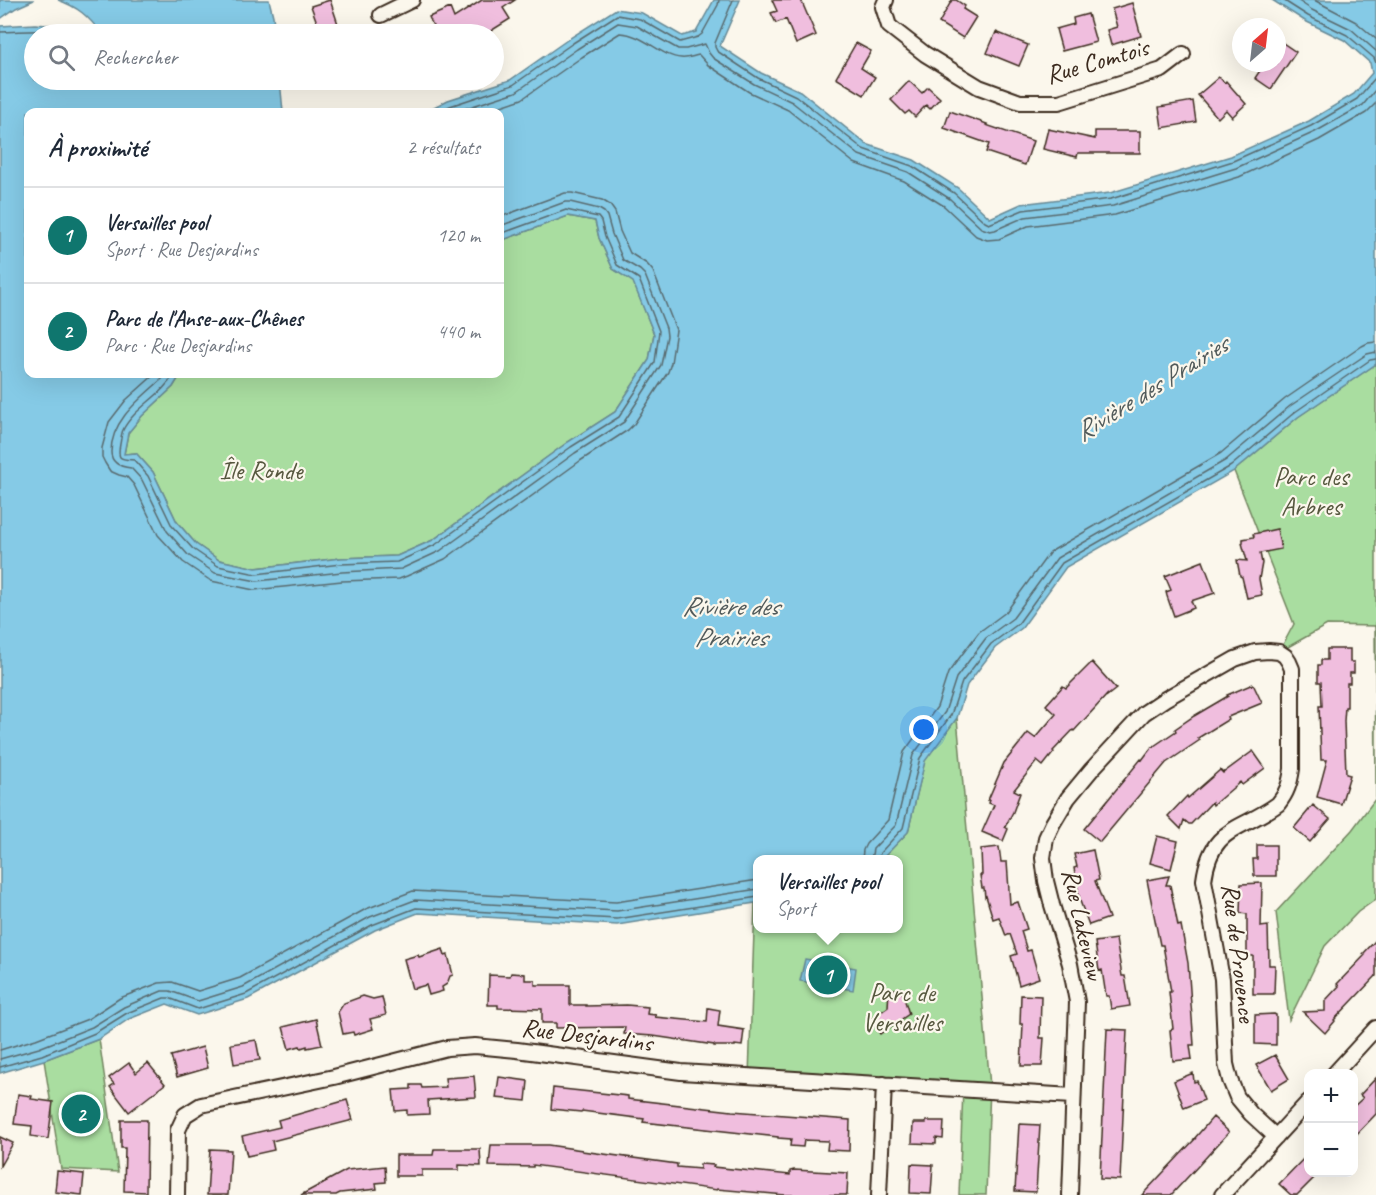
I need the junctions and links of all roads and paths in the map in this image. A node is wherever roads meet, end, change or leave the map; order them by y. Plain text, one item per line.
1 (412, 0) edge
2 (886, 0) edge
3 (381, 15) dead end
4 (1183, 54) dead end
5 (1285, 656) joint
6 (1376, 1028) edge
7 (1339, 1069) edge
8 (884, 1084) junction
9 (1072, 1096) junction
10 (1304, 1106) edge
11 (1276, 1137) junction
12 (177, 1195) edge
13 (879, 1195) edge
14 (1070, 1195) edge
15 (1222, 1195) edge

1 - 3 street
2 - 4 street, Rue Comtois
5 - 9 street, Rue Lakeview
5 - 11 street, Rue de Provence
6 - 7 street
8 - 9 street, Rue Desjardins
8 - 12 street, Rue Desjardins
8 - 13 street
9 - 14 street, Rue Lakeview
10 - 11 street
11 - 15 street

